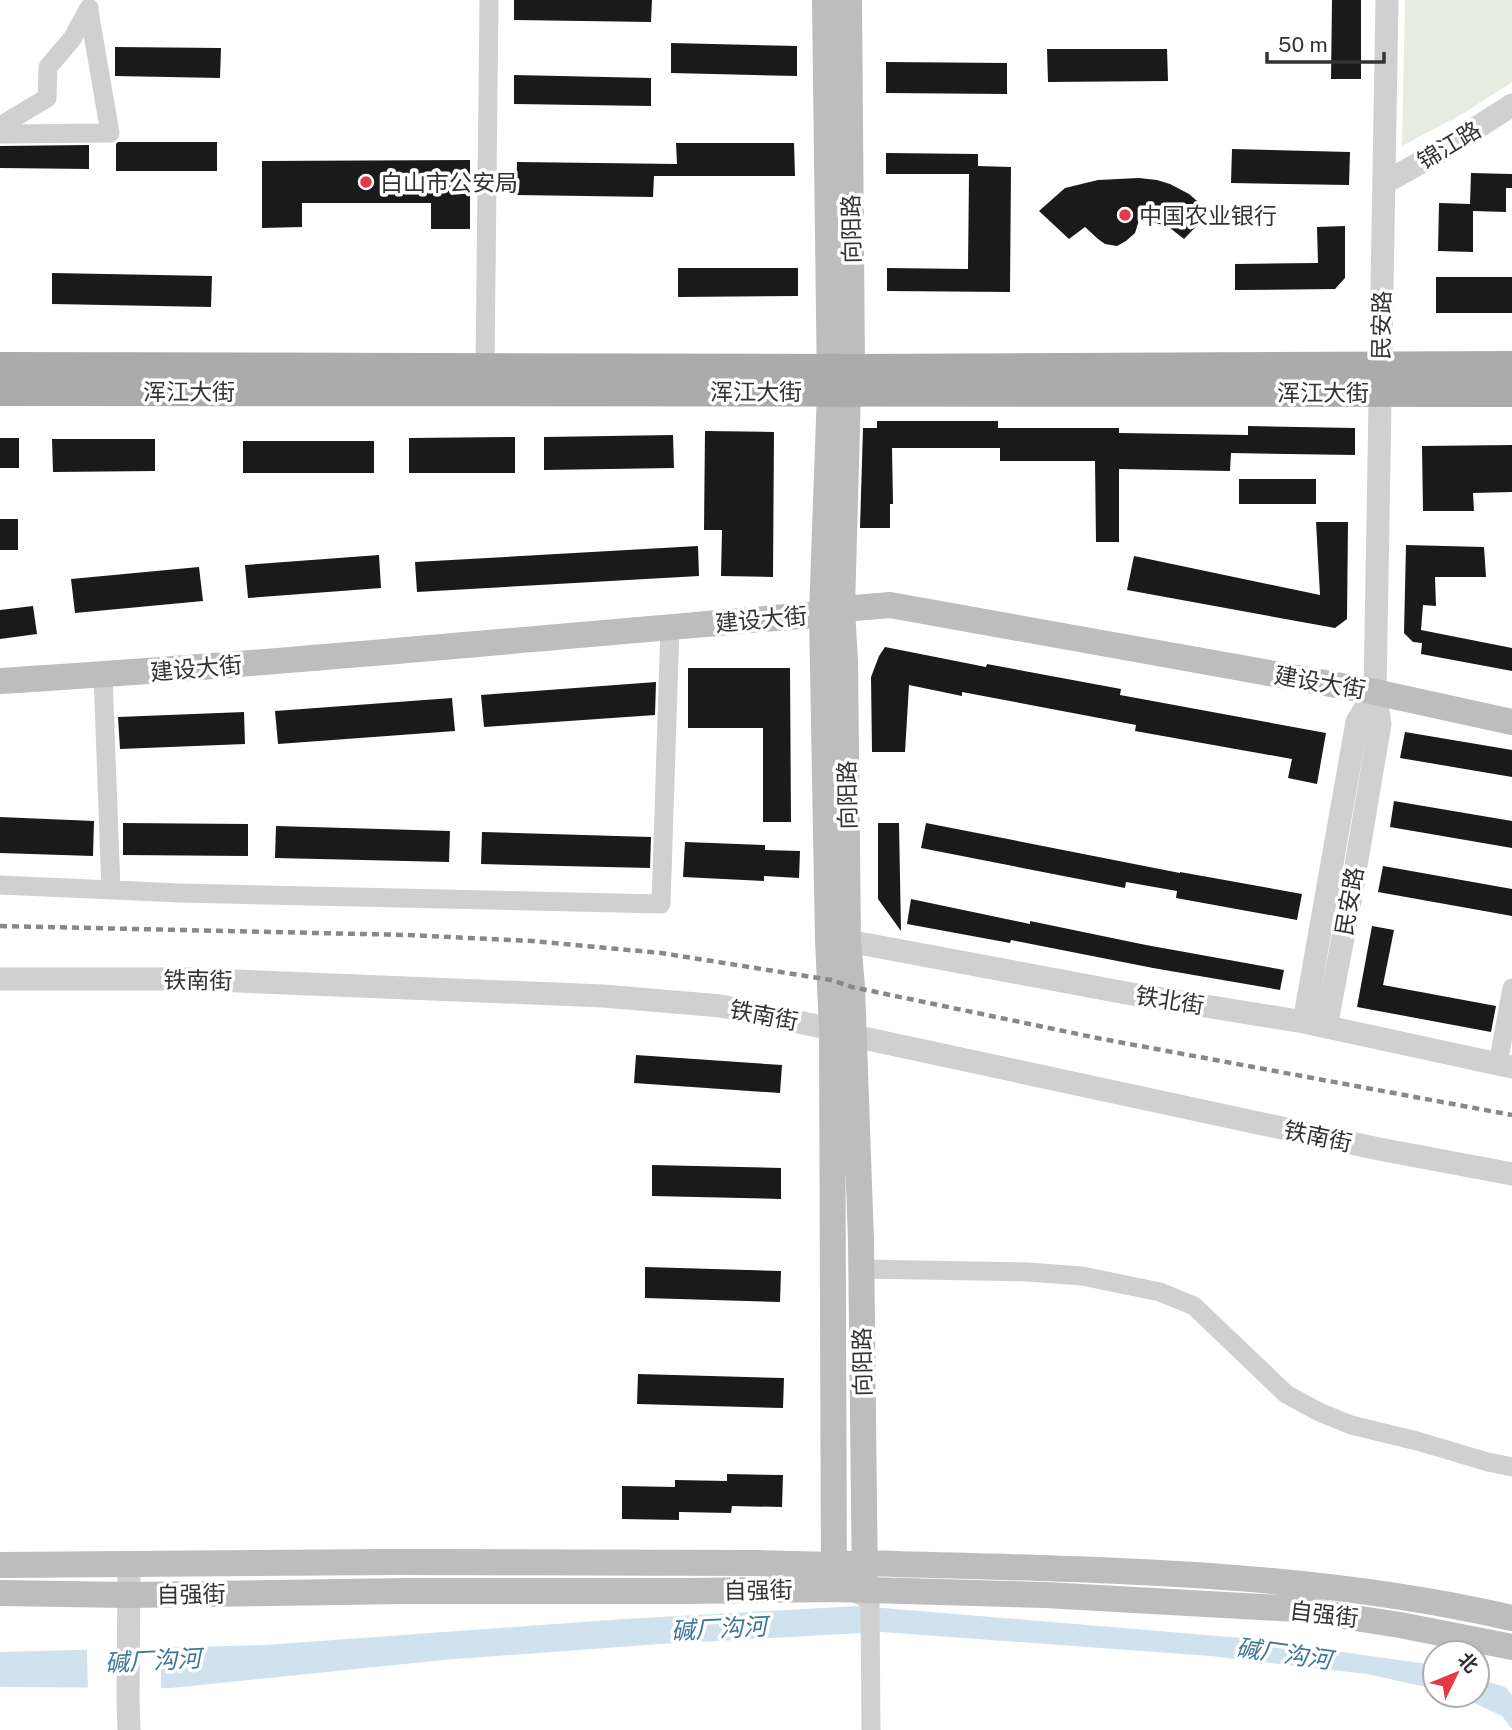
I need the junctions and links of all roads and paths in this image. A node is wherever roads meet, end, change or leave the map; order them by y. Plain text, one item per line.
1 (489, 0) edge
2 (825, 0) edge
3 (849, 0) edge
4 (1387, 0) edge
5 (90, 5) edge
6 (1512, 105) edge
7 (0, 126) edge
8 (0, 134) edge
9 (1384, 183) junction
10 (1512, 366) edge
11 (0, 367) edge
12 (485, 368) junction
13 (1380, 379) junction
14 (840, 380) junction
15 (0, 391) edge
16 (1512, 392) edge
17 (832, 611) junction
18 (670, 627) junction
19 (103, 675) junction
20 (0, 681) edge
21 (1375, 692) junction
22 (1512, 722) edge
23 (0, 885) edge
24 (111, 890) junction
25 (838, 941) junction
26 (0, 979) edge
27 (1512, 988) edge
28 (1315, 1024) junction
29 (843, 1032) junction
30 (1505, 1065) edge
31 (1512, 1174) edge
32 (861, 1269) junction
33 (1512, 1466) edge
34 (864, 1563) junction
35 (128, 1564) junction
36 (0, 1565) edge
37 (850, 1587) junction
38 (0, 1593) edge
39 (128, 1595) junction
40 (1512, 1618) edge
41 (1512, 1647) edge
42 (130, 1730) edge
43 (871, 1730) edge

1 - 12 street
2 - 14 main road, 向阳路
3 - 14 main road, 向阳路
4 - 9 street, 民安路
5 - 7 street
5 - 8 street
6 - 9 street, 锦江路
9 - 13 street, 民安路
10 - 13 main road, 浑江大街
11 - 12 main road, 浑江大街
12 - 14 main road, 浑江大街
13 - 14 main road, 浑江大街
13 - 16 main road, 浑江大街
13 - 21 street, 民安路
14 - 15 main road, 浑江大街
14 - 17 main road, 向阳路
17 - 18 main road, 建设大街
17 - 21 main road, 建设大街
17 - 25 main road, 向阳路
18 - 19 main road, 建设大街
18 - 24 street
19 - 20 main road, 建设大街
19 - 24 street
21 - 22 main road, 建设大街
21 - 28 street, 民安路
23 - 24 street
25 - 28 street, 铁北街
25 - 29 main road, 向阳路
26 - 29 street, 铁南街
27 - 30 street
28 - 30 street, 铁北街
29 - 31 street, 铁南街
29 - 32 main road, 向阳路
29 - 37 main road, 向阳路
32 - 33 street
32 - 34 main road, 向阳路
34 - 37 main road, 向阳路
34 - 40 main road, 自强街
35 - 36 main road, 自强街
35 - 37 main road, 自强街
35 - 39 street
37 - 39 main road, 自强街
37 - 41 main road, 自强街
37 - 43 street
38 - 39 main road, 自强街
39 - 42 street

